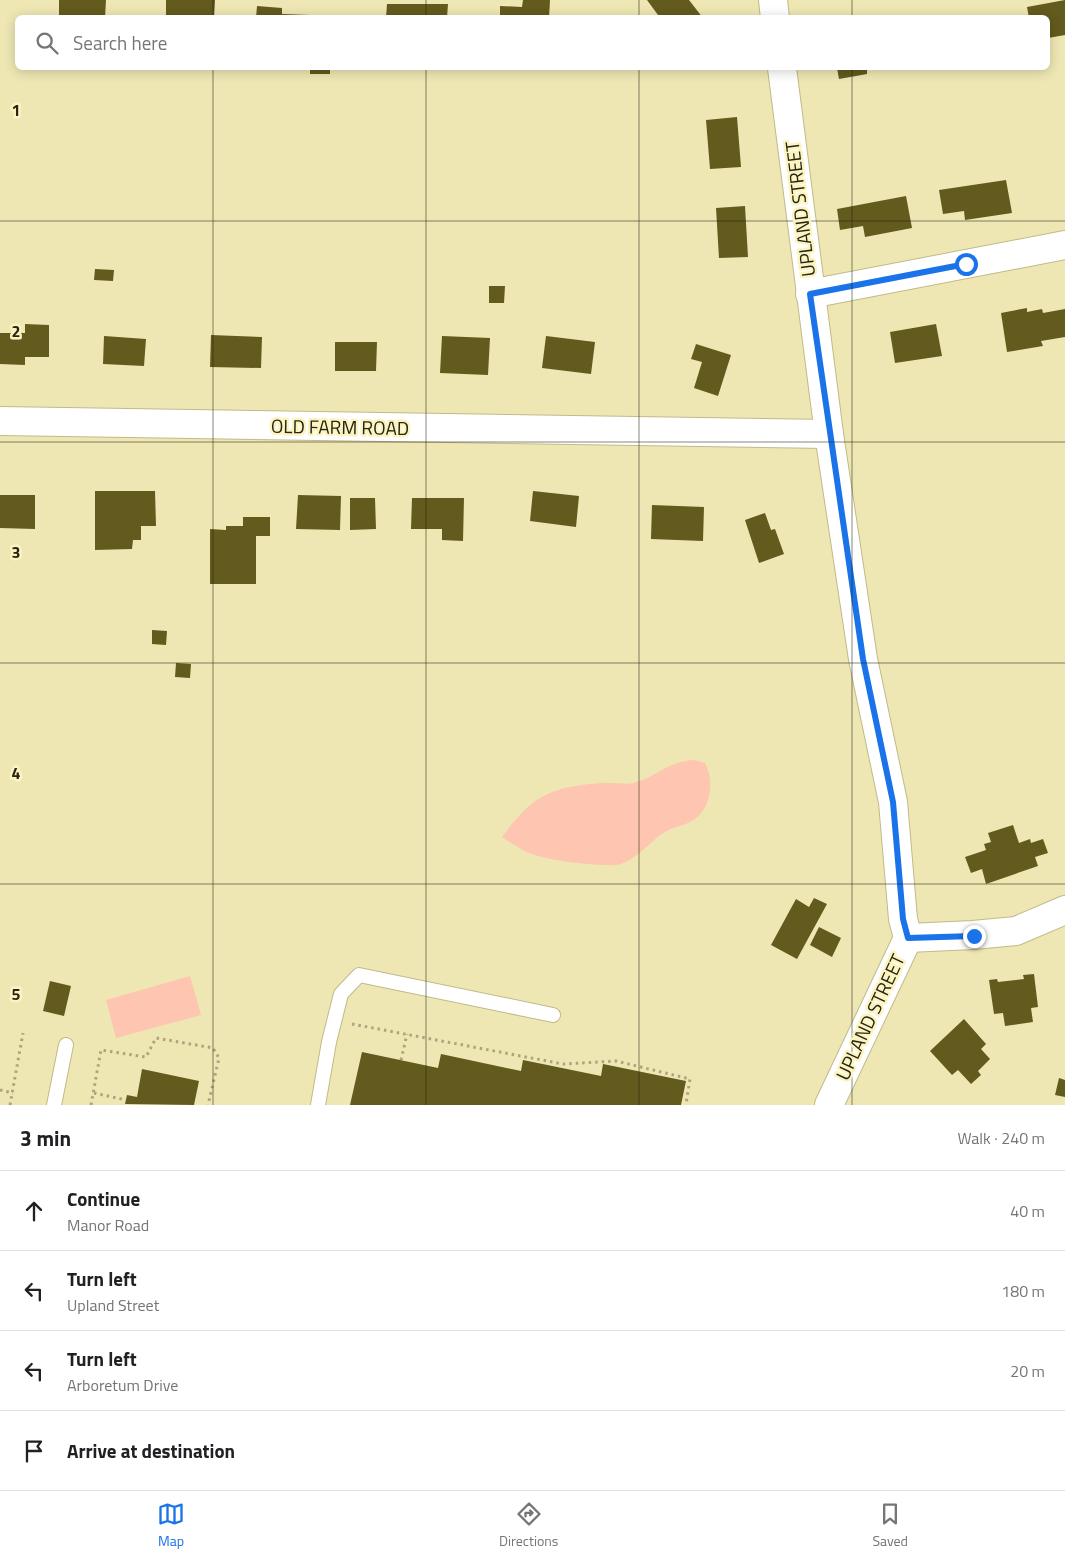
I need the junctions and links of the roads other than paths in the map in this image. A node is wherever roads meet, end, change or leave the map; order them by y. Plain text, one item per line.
1 (772, 0) edge
2 (774, 15) edge
3 (782, 70) edge
4 (1065, 245) edge
5 (810, 294) junction
6 (0, 421) edge
7 (829, 434) junction
8 (1065, 910) edge
9 (908, 938) junction
10 (553, 1015) dead end
11 (66, 1045) dead end
12 (54, 1105) edge
13 (318, 1105) edge
14 (829, 1105) edge

1 - 2 street
3 - 5 street, UPLAND STREET
4 - 5 street
5 - 7 street, UPLAND STREET
6 - 7 street, OLD FARM ROAD
7 - 9 street, UPLAND STREET
8 - 9 street
9 - 14 street, UPLAND STREET
10 - 13 lane
11 - 12 lane

